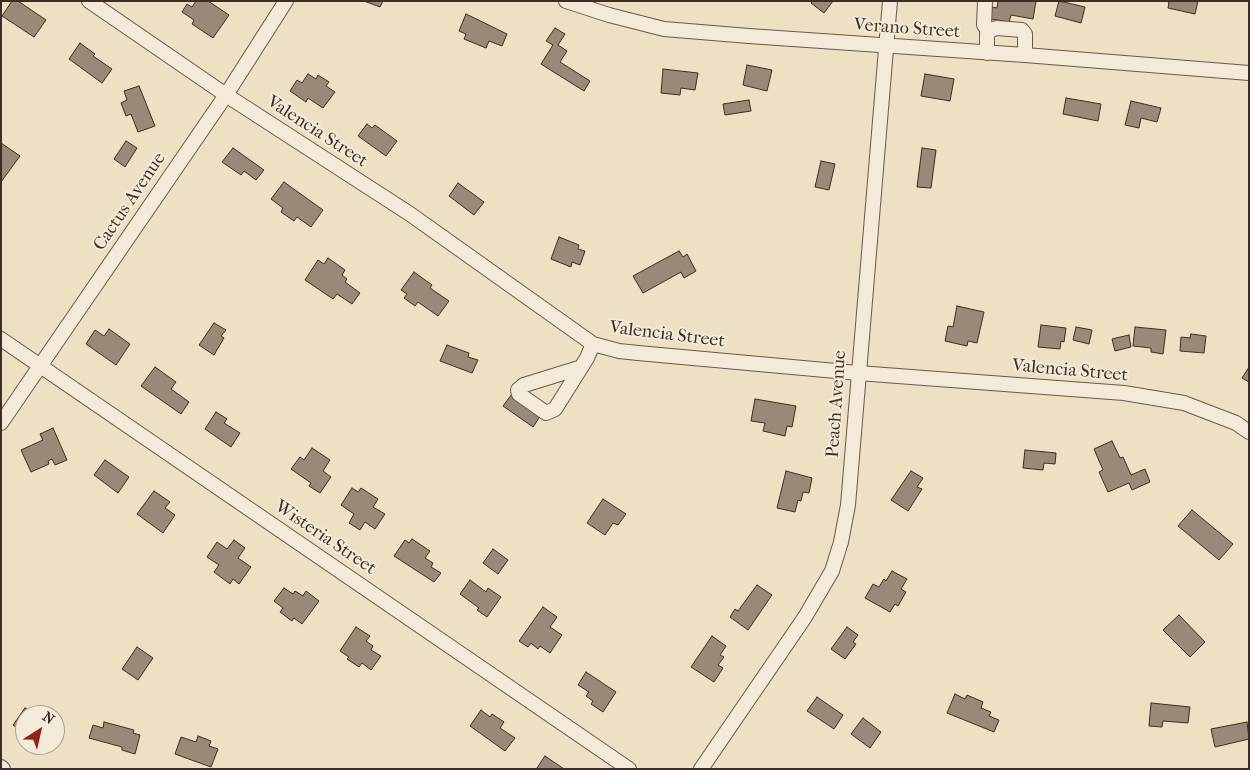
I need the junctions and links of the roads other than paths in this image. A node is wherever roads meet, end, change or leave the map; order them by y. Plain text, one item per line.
1 (89, 1) edge
2 (286, 1) edge
3 (566, 1) edge
4 (890, 1) edge
5 (985, 1) edge
6 (989, 32) junction
7 (886, 46) junction
8 (987, 53) junction
9 (1025, 55) junction
10 (1249, 73) edge
11 (226, 95) junction
12 (1, 339) edge
13 (593, 344) junction
14 (41, 366) junction
15 (579, 368) dead end
16 (858, 373) junction
17 (1, 423) edge
18 (1249, 432) edge
19 (629, 769) edge
20 (701, 769) edge

1 - 11 street, Valencia Street
2 - 11 street, Cactus Avenue
3 - 7 street, Verano Street
4 - 7 street, Peach Avenue
5 - 6 street
6 - 8 street
6 - 9 street
7 - 8 street, Verano Street
7 - 16 street, Peach Avenue
8 - 9 street, Verano Street
9 - 10 street, Verano Street
11 - 13 street, Valencia Street
11 - 14 street, Cactus Avenue
12 - 14 street, Wisteria Street
13 - 15 street
13 - 16 street, Valencia Street
14 - 17 street, Cactus Avenue
14 - 19 street, Wisteria Street
16 - 18 street, Valencia Street
16 - 20 street, Peach Avenue

